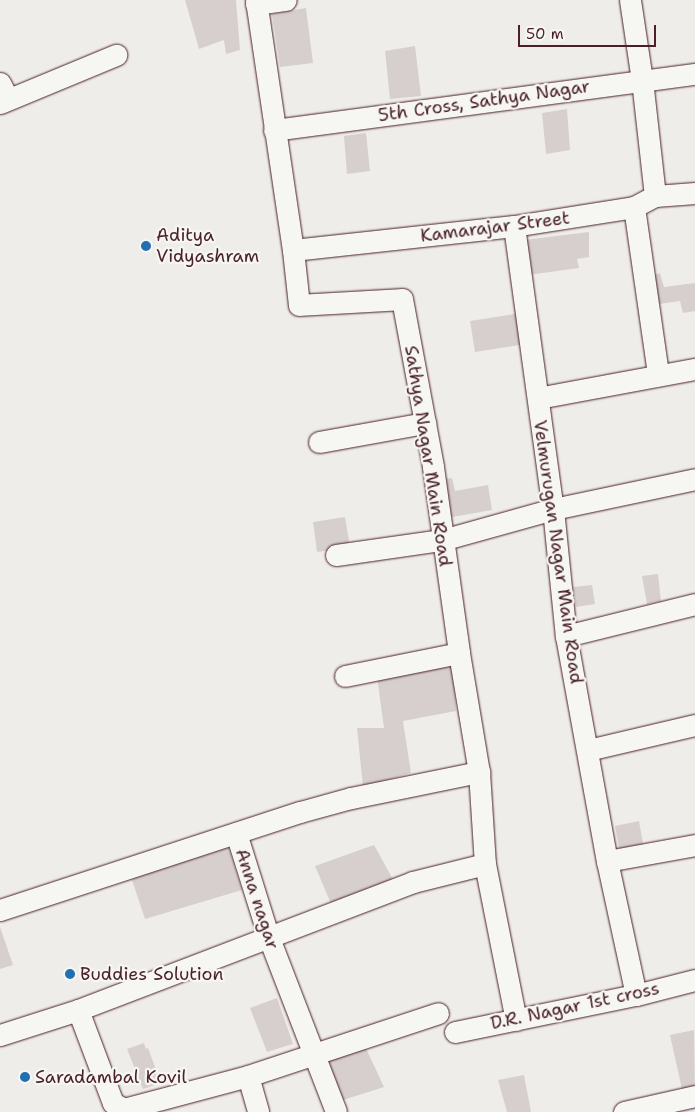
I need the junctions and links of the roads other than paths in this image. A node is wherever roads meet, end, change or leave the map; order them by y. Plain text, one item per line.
1 (286, 0) edge
2 (630, 0) edge
3 (256, 2) edge
4 (116, 55) dead end
5 (695, 74) edge
6 (642, 80) junction
7 (2, 95) edge
8 (274, 130) junction
9 (695, 193) edge
10 (655, 196) junction
11 (634, 207) junction
12 (514, 226) junction
13 (293, 250) junction
14 (695, 368) edge
15 (658, 374) junction
16 (538, 398) junction
17 (425, 423) junction
18 (320, 442) dead end
19 (695, 479) edge
20 (554, 509) junction
21 (442, 540) junction
22 (336, 555) dead end
23 (695, 604) edge
24 (566, 636) junction
25 (459, 653) junction
26 (345, 676) dead end
27 (695, 725) edge
28 (588, 750) junction
29 (479, 772) junction
30 (236, 833) junction
31 (695, 845) edge
32 (607, 861) junction
33 (485, 864) junction
34 (0, 910) edge
35 (269, 938) junction
36 (695, 980) edge
37 (636, 994) junction
38 (78, 1010) junction
39 (438, 1013) dead end
40 (516, 1020) junction
41 (455, 1032) dead end
42 (0, 1035) edge
43 (312, 1053) junction
44 (248, 1076) junction
45 (695, 1096) edge
46 (258, 1112) edge
47 (336, 1112) edge
48 (624, 1112) edge

1 - 3 street
2 - 6 street
3 - 8 street, Sathya Nagar Main Road
4 - 7 street
5 - 6 street, 5th Cross, Sathya Nagar
6 - 8 street, 5th Cross, Sathya Nagar
6 - 10 street
8 - 13 street, Sathya Nagar Main Road
9 - 10 street, Kamarajar Street
10 - 11 street, Kamarajar Street
11 - 12 street, Kamarajar Street
11 - 15 street
12 - 13 street, Kamarajar Street
12 - 16 street, Velmurugan Nagar Main Road
13 - 17 street, Sathya Nagar Main Road
14 - 15 street
15 - 16 street
16 - 20 street, Velmurugan Nagar Main Road
17 - 18 street
17 - 21 street, Sathya Nagar Main Road
19 - 20 street
20 - 21 street
20 - 24 street, Velmurugan Nagar Main Road
21 - 22 street
21 - 25 street, Sathya Nagar Main Road
23 - 24 street
24 - 28 street, Velmurugan Nagar Main Road
25 - 26 street
25 - 29 street, Sathya Nagar Main Road
27 - 28 street
28 - 32 street, Velmurugan Nagar Main Road
29 - 30 street
29 - 33 street, Sathya Nagar Main Road
30 - 34 street, Anna nagar
30 - 35 street, Anna nagar
31 - 32 street
32 - 37 street, Velmurugan Nagar Main Road
33 - 35 street
33 - 40 street, Sathya Nagar Main Road
35 - 38 street
35 - 43 street, Anna nagar
36 - 37 street, D.R. Nagar 1st cross
37 - 40 street, D.R. Nagar 1st cross
38 - 42 street
38 - 44 street
39 - 43 street
40 - 41 street, D.R. Nagar 1st cross
43 - 44 street
43 - 47 street, Anna nagar
44 - 46 street
45 - 48 street

